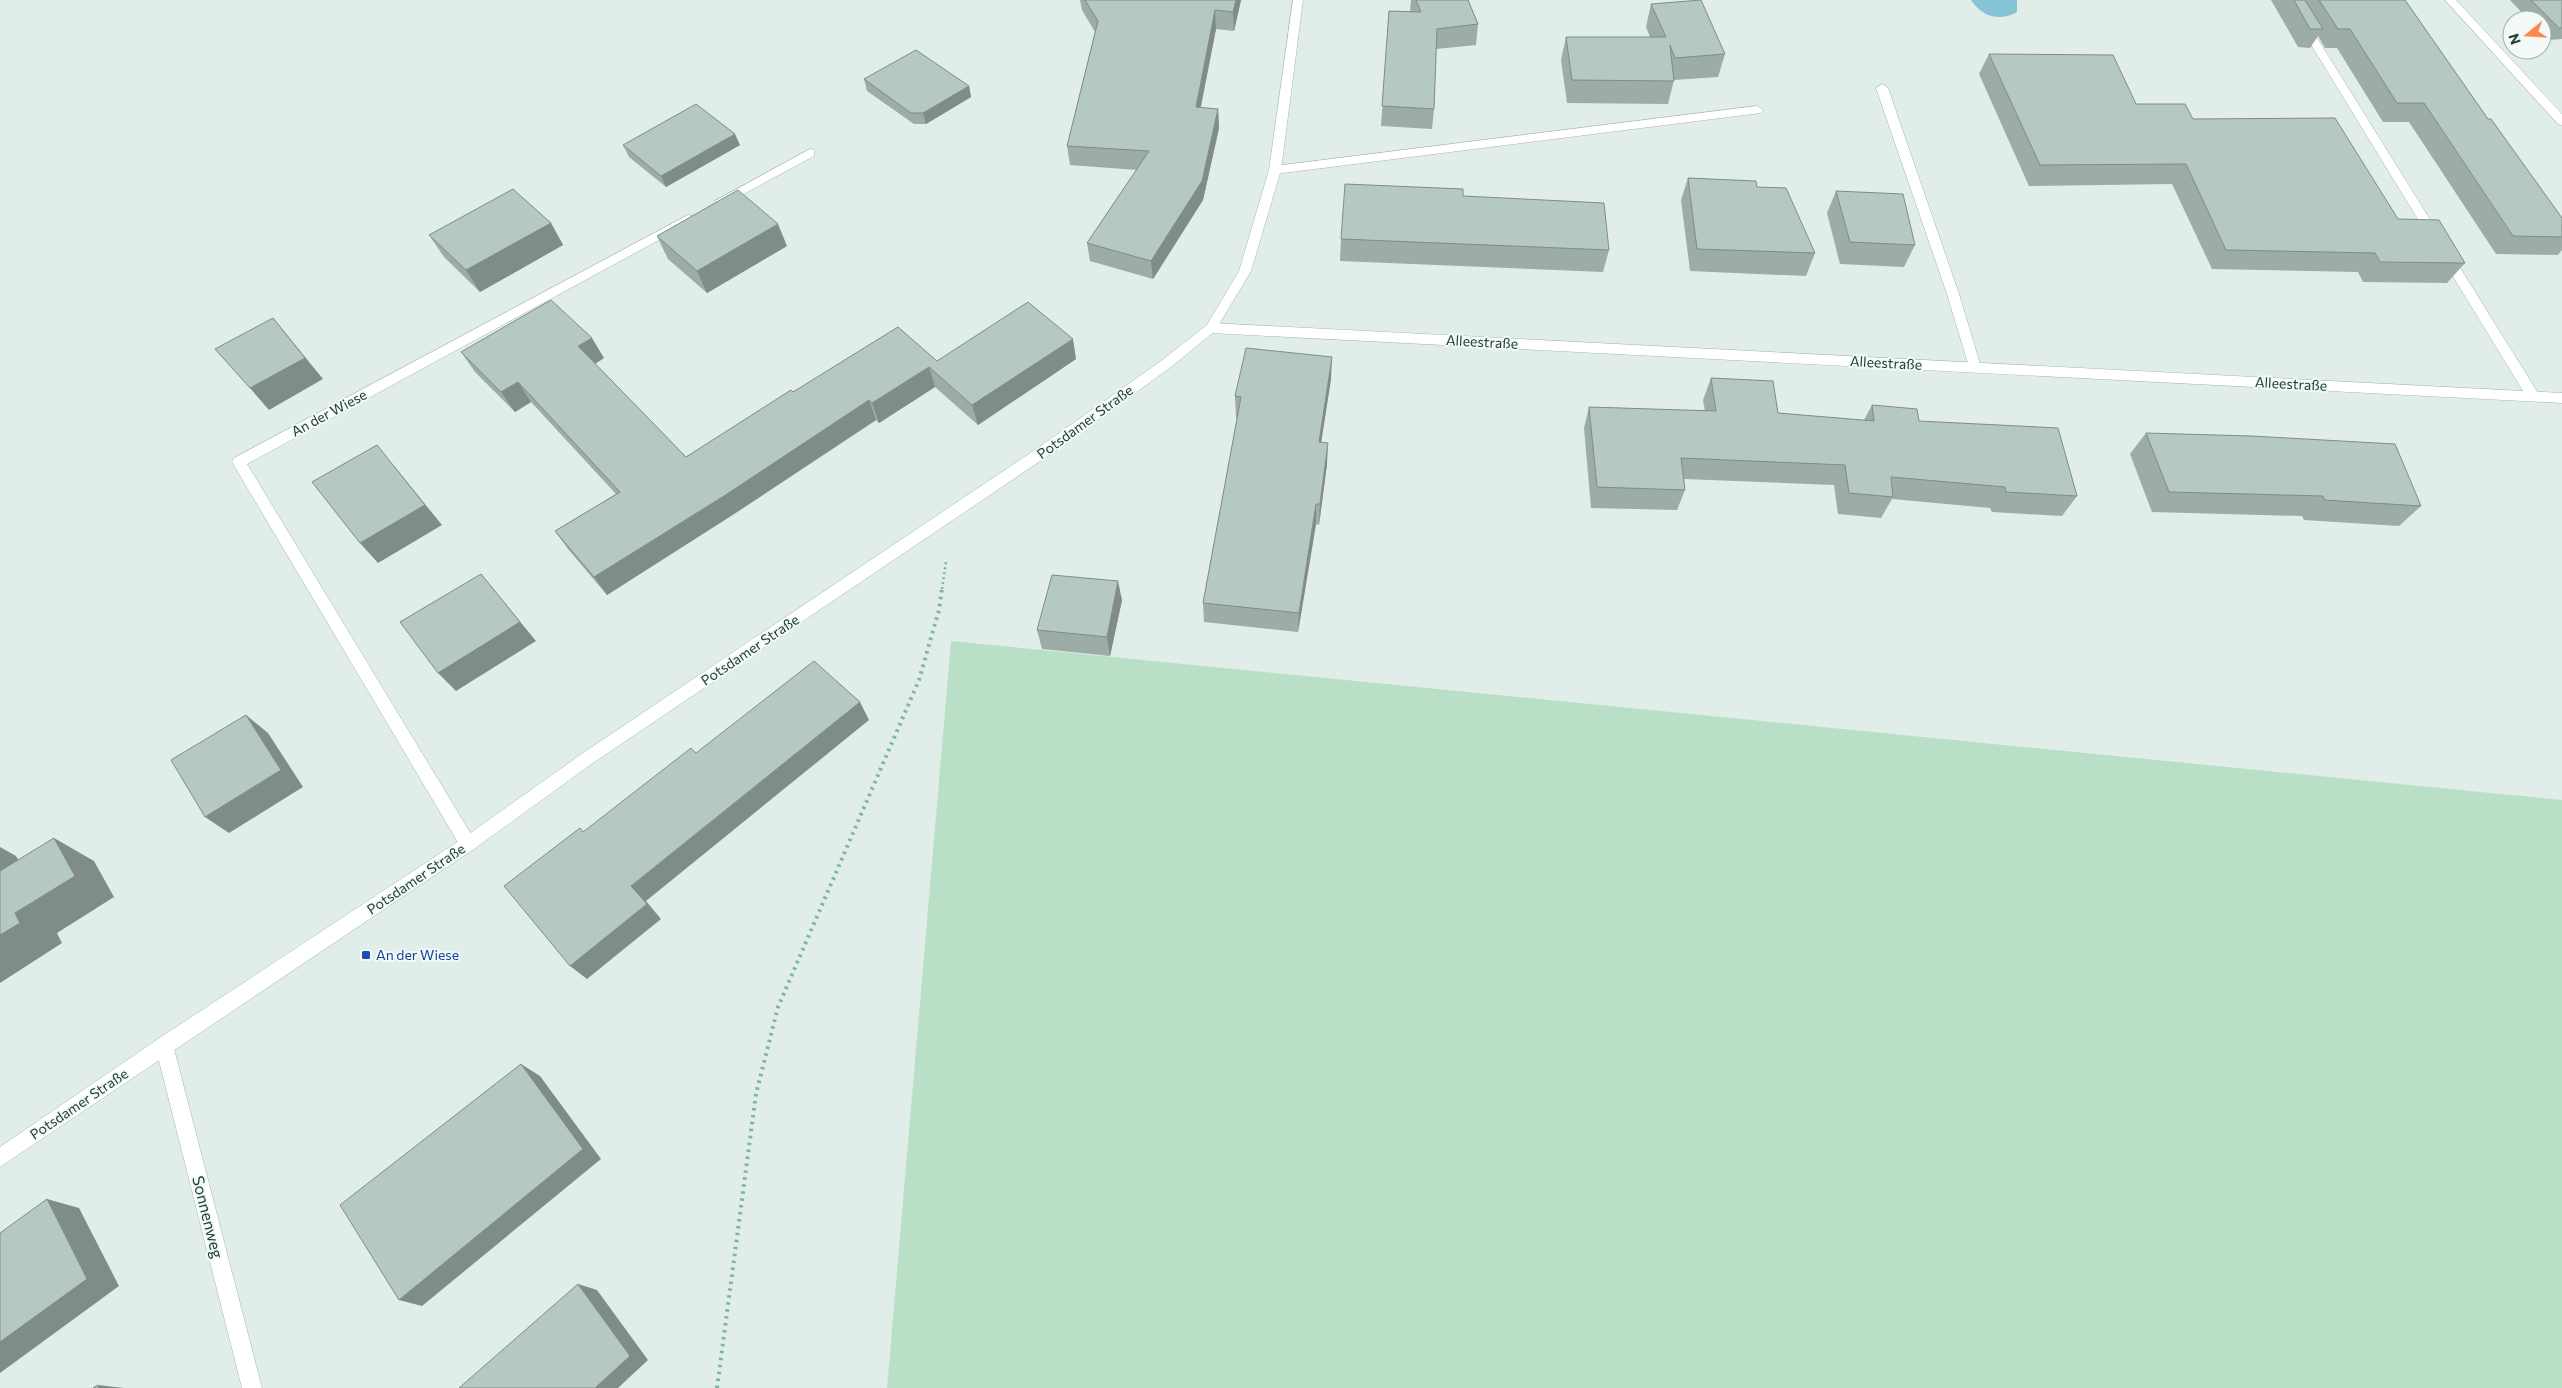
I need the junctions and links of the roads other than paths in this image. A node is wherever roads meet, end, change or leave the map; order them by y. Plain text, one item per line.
1 (1298, 0) edge
2 (2450, 0) edge
3 (2296, 13) edge
4 (1882, 88) dead end
5 (1757, 110) dead end
6 (2562, 121) edge
7 (810, 153) dead end
8 (1275, 170) junction
9 (1211, 328) junction
10 (1975, 367) junction
11 (2533, 396) junction
12 (2562, 398) edge
13 (468, 844) junction
14 (164, 1045) junction
15 (0, 1158) edge
16 (252, 1388) edge

1 - 8 street, Potsdamer Straße
2 - 6 street
3 - 11 street
4 - 10 street
5 - 8 street
7 - 13 street, An der Wiese
8 - 9 street, Potsdamer Straße
9 - 10 street, Alleestraße
9 - 13 street, Potsdamer Straße
10 - 11 street, Alleestraße
11 - 12 street, Alleestraße
13 - 14 street, Potsdamer Straße
14 - 15 street, Potsdamer Straße
14 - 16 street, Sonnenweg

